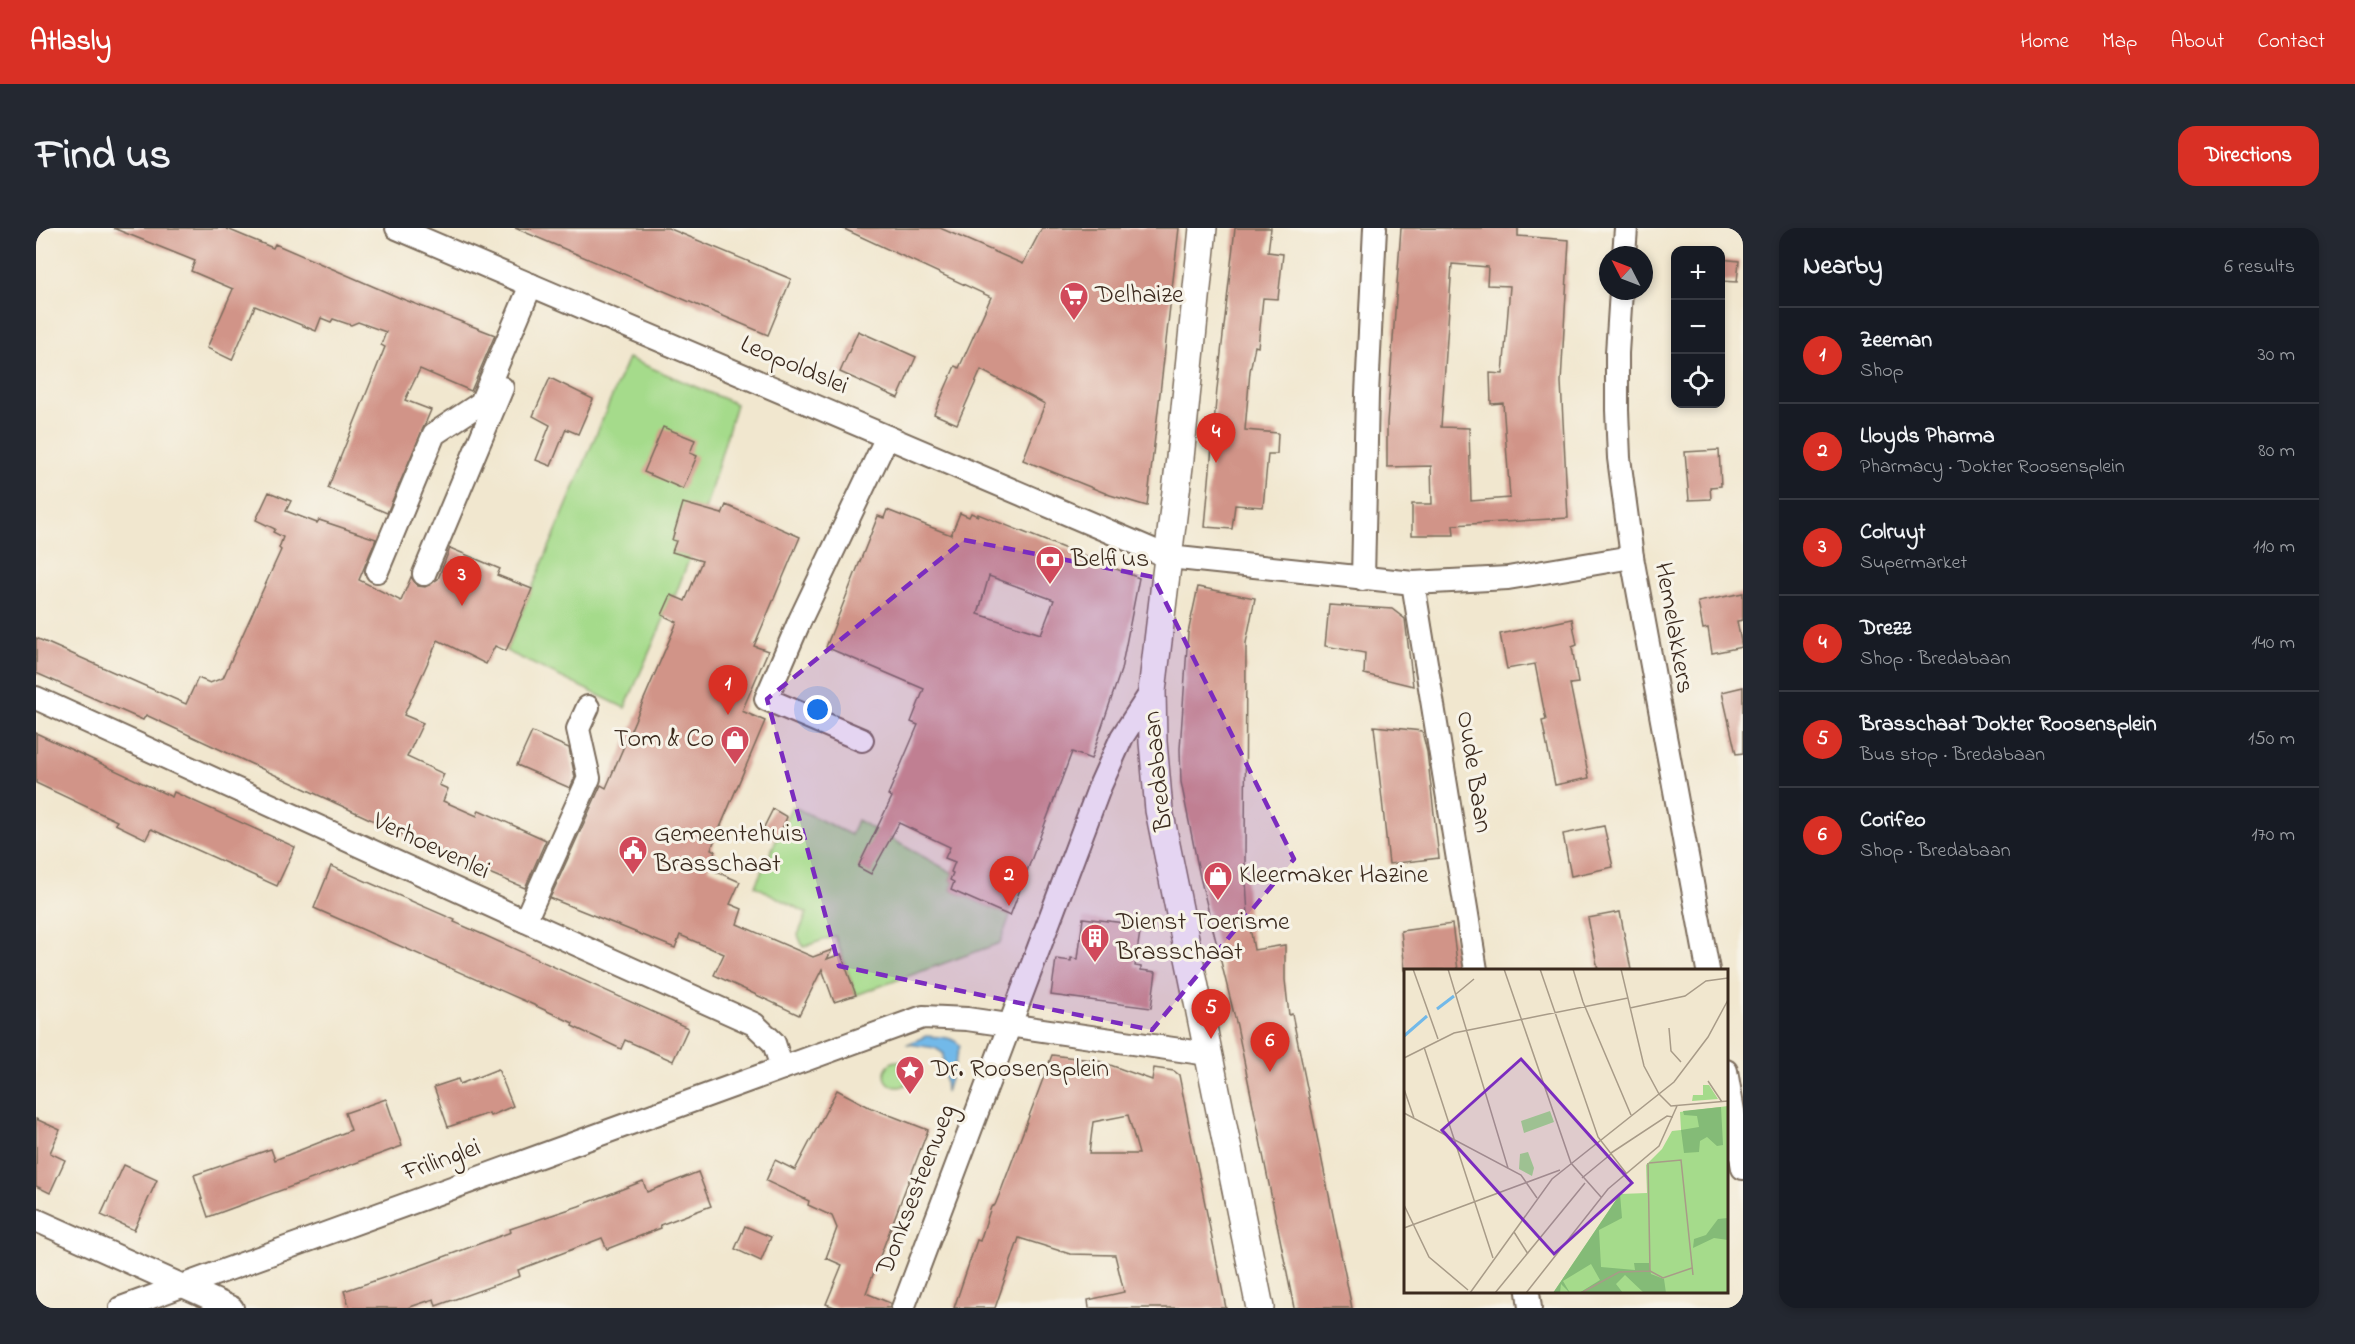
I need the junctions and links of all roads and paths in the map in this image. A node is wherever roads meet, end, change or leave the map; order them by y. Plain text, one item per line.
1 (397, 228) edge
2 (1203, 228) edge
3 (1375, 228) edge
4 (1626, 228) edge
5 (1625, 246) edge
6 (537, 287) junction
7 (1621, 300) edge
8 (887, 437) junction
9 (1169, 557) junction
10 (1632, 557) junction
11 (377, 571) dead end
12 (424, 574) dead end
13 (1363, 579) junction
14 (1413, 583) junction
15 (1152, 691) junction
16 (36, 698) edge
17 (588, 707) dead end
18 (862, 740) dead end
19 (525, 921) junction
20 (1476, 969) edge
21 (1708, 969) edge
22 (1009, 1025) junction
23 (1208, 1054) junction
24 (782, 1068) junction
25 (1728, 1082) edge
26 (1743, 1168) edge
27 (36, 1220) edge
28 (181, 1286) junction
29 (1528, 1293) edge
30 (121, 1308) edge
31 (232, 1308) edge
32 (903, 1308) edge
33 (1260, 1308) edge
34 (1530, 1308) edge

1 - 6 street, Leopoldslei
2 - 9 main road, Bredabaan
3 - 13 street
4 - 5 street
6 - 8 street, Leopoldslei
6 - 11 street
6 - 12 street
7 - 10 street, Hemelakkers
8 - 9 street, Leopoldslei
8 - 18 street
9 - 13 street
9 - 15 main road, Bredabaan
10 - 14 street
10 - 21 street, Hemelakkers
13 - 14 street
14 - 20 street, Oude Baan
15 - 22 street, Donksesteenweg
15 - 23 main road, Bredabaan
16 - 19 street, Verhoevenlei
17 - 19 street
19 - 24 street, Verhoevenlei
22 - 23 street, Frilinglei
22 - 24 street, Frilinglei
22 - 32 street, Donksesteenweg
23 - 33 main road, Bredabaan
24 - 28 street, Frilinglei
25 - 26 street
27 - 28 street
28 - 30 street, Frilinglei
28 - 31 street
29 - 34 street

